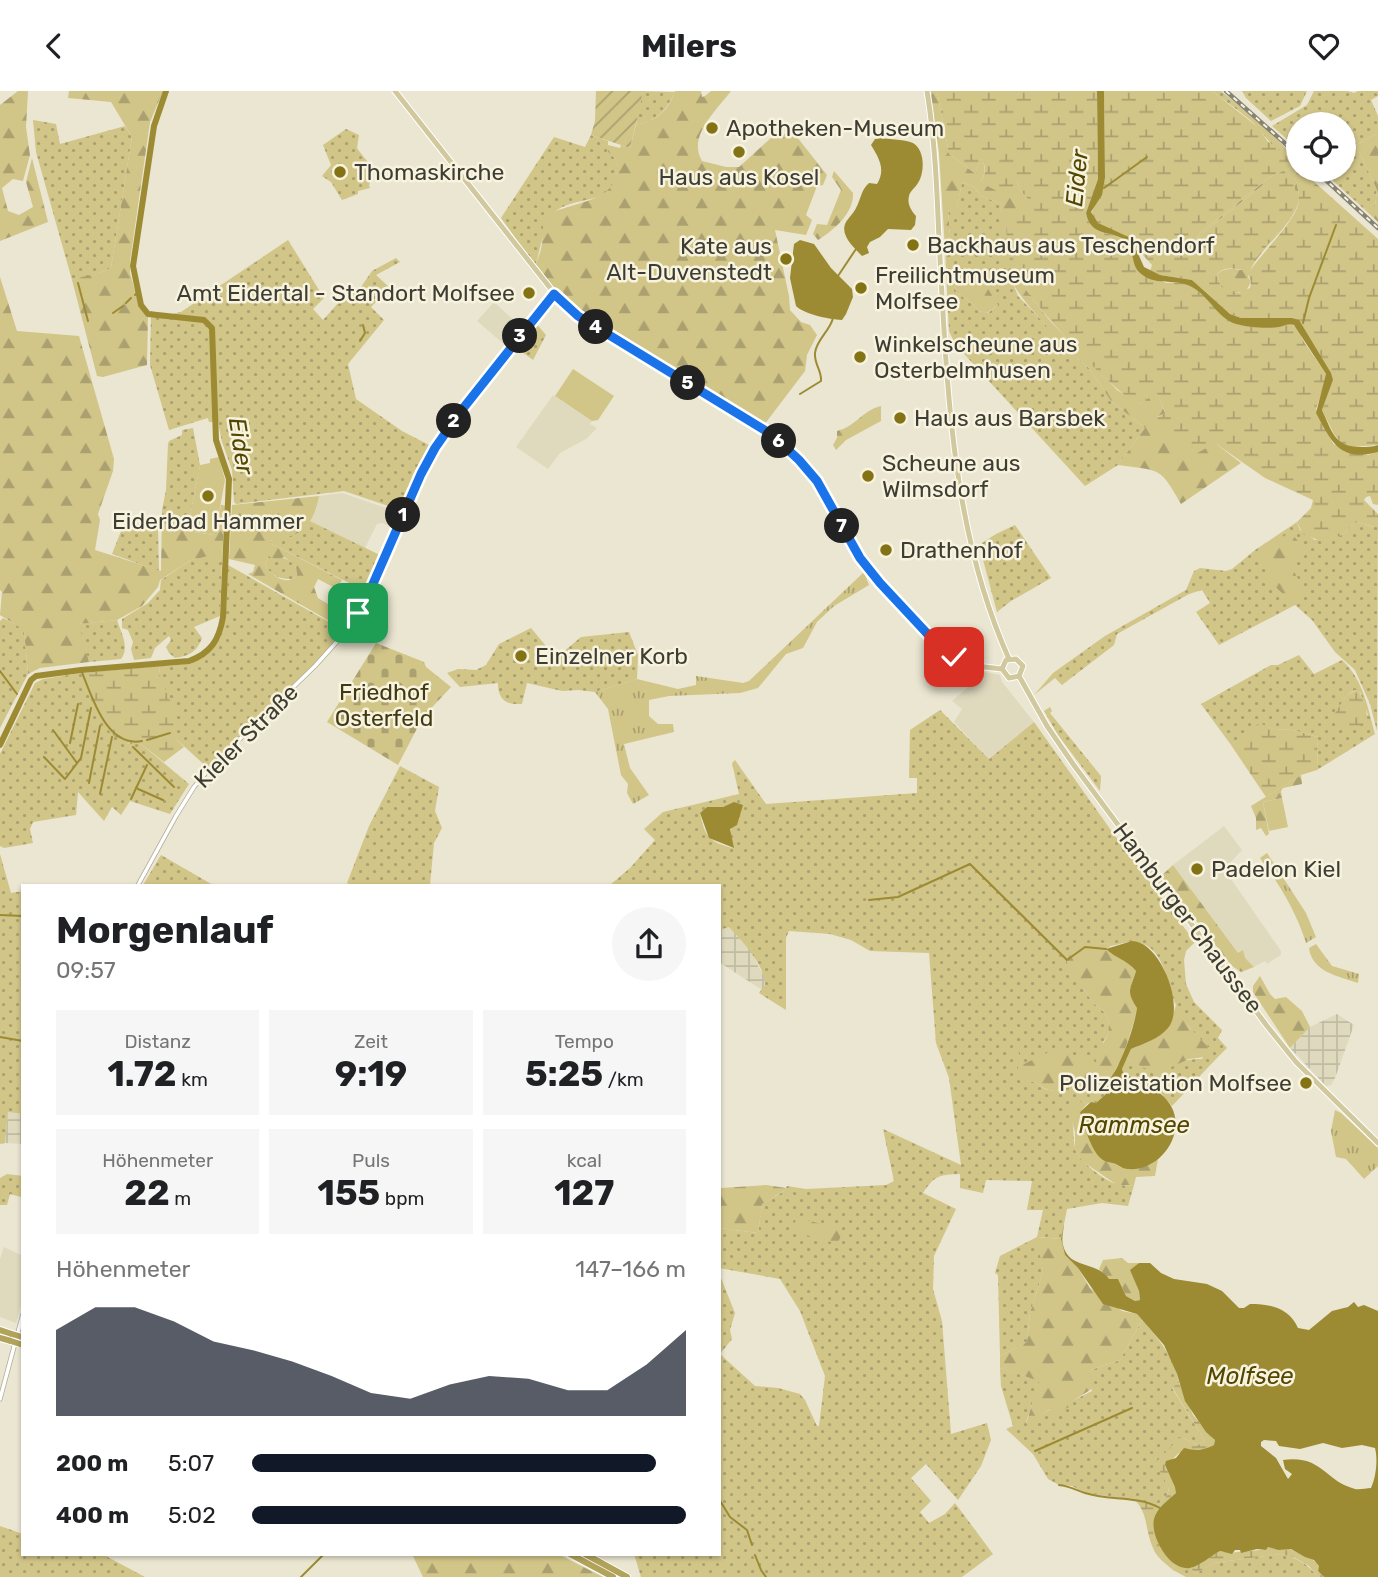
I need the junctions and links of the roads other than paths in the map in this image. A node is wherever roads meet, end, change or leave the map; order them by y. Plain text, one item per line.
1 (395, 91) edge
2 (927, 91) edge
3 (554, 294) junction
4 (1009, 659) junction
5 (1002, 669) junction
6 (1019, 676) junction
7 (139, 884) edge
8 (1378, 1143) edge
9 (21, 1321) edge
10 (0, 1330) edge
11 (0, 1338) edge
12 (12, 1338) junction
13 (21, 1341) edge
14 (0, 1398) edge
15 (574, 1556) edge
16 (589, 1556) edge
17 (613, 1577) edge
18 (628, 1577) edge

1 - 3 main road
2 - 4 main road
3 - 5 main road
3 - 7 street, Kieler Straße
4 - 5 main road
4 - 6 main road
5 - 6 main road
6 - 8 main road, Hamburger Chaussee
9 - 14 street
10 - 12 highway
11 - 12 highway
12 - 13 highway, bridge
15 - 17 highway
16 - 18 highway

